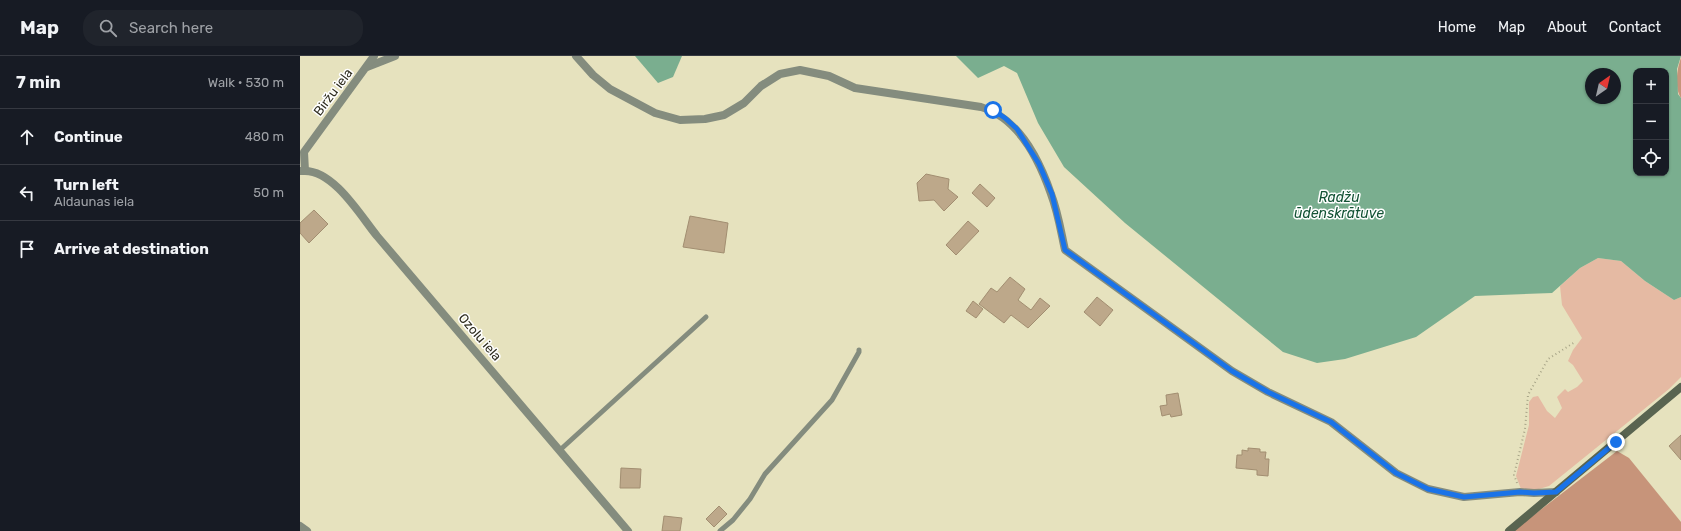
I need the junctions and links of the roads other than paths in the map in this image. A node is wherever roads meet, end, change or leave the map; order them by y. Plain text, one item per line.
1 (374, 56) edge
2 (395, 56) edge
3 (576, 56) edge
4 (367, 67) junction
5 (302, 171) edge
6 (706, 317) dead end
7 (859, 350) dead end
8 (1681, 387) edge
9 (560, 450) junction
10 (1556, 492) junction
11 (300, 526) edge
12 (307, 531) edge
13 (628, 531) edge
14 (720, 531) edge
15 (1509, 531) edge

1 - 4 street, Biržu iela
2 - 4 street
3 - 10 street
4 - 5 street, Biržu iela
5 - 9 street, Ozolu iela
6 - 9 lane
7 - 14 lane
8 - 10 street
9 - 13 street, Ozolu iela
10 - 15 street
11 - 12 street

